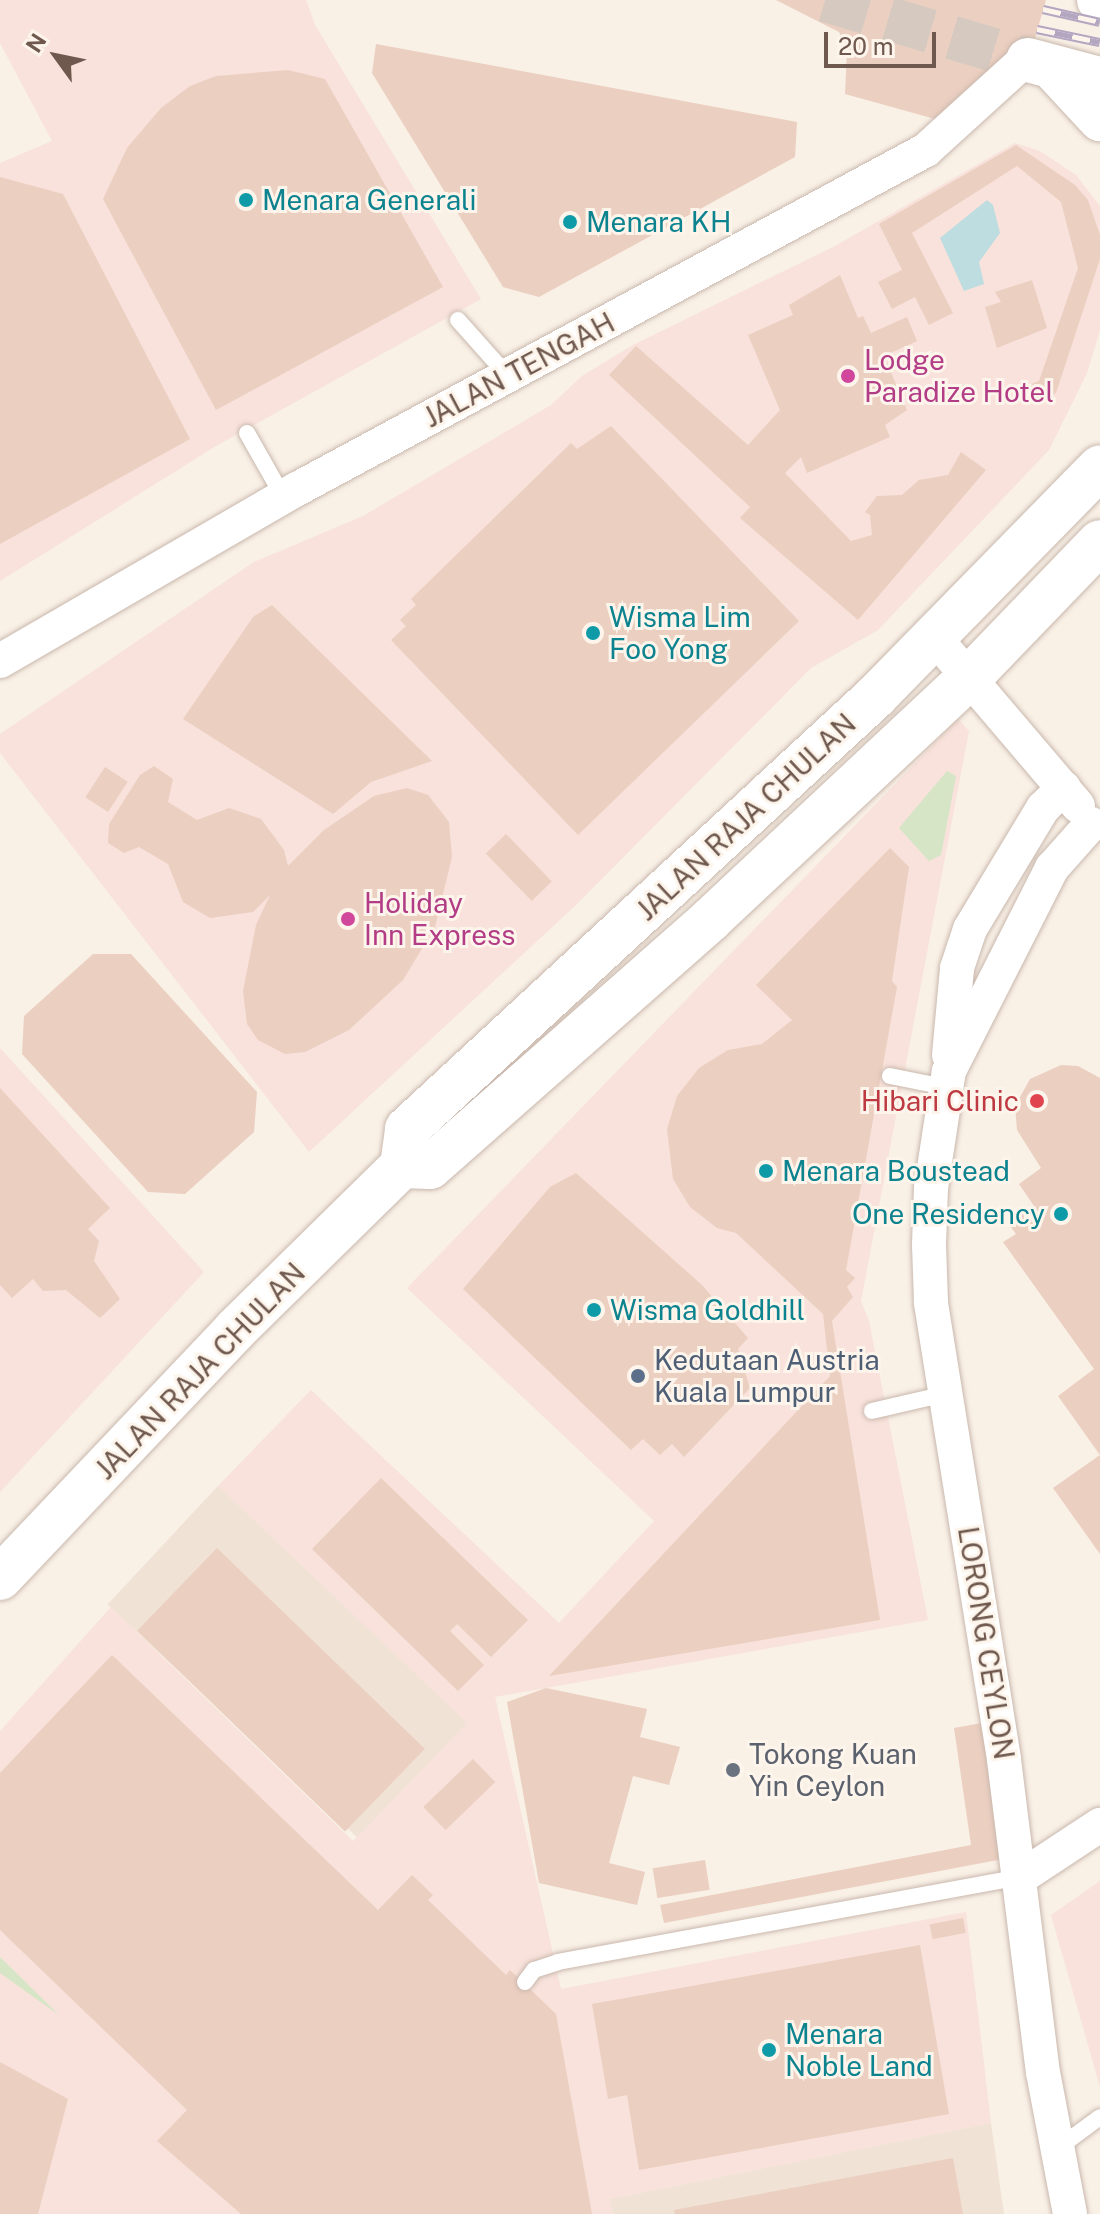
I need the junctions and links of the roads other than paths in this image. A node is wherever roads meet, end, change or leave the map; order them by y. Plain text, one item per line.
1 (1035, 62) junction
2 (1100, 79) edge
3 (1100, 119) edge
4 (458, 320) dead end
5 (507, 375) junction
6 (247, 433) dead end
7 (1100, 449) edge
8 (1100, 467) edge
9 (284, 498) junction
10 (1054, 515) junction
11 (1100, 542) edge
12 (936, 639) junction
13 (0, 661) edge
14 (970, 677) junction
15 (1064, 788) junction
16 (1096, 830) edge
17 (890, 1076) dead end
18 (947, 1079) junction
19 (402, 1166) junction
20 (945, 1394) junction
21 (872, 1411) dead end
22 (0, 1578) edge
23 (1100, 1825) edge
24 (1021, 1877) junction
25 (525, 1982) dead end
26 (1100, 2117) edge
27 (1058, 2148) junction
28 (1070, 2214) edge

1 - 2 main road
1 - 3 main road
1 - 5 street, JALAN TENGAH
4 - 5 lane
5 - 9 street, JALAN TENGAH
6 - 9 lane
7 - 10 main road
8 - 10 main road, JALAN RAJA CHULAN
9 - 13 street, JALAN TENGAH
10 - 12 main road, JALAN RAJA CHULAN
11 - 14 main road, JALAN RAJA CHULAN
12 - 14 street
12 - 19 main road, JALAN RAJA CHULAN
14 - 15 street
14 - 19 main road, JALAN RAJA CHULAN
15 - 16 street
15 - 18 street, LORONG CEYLON
16 - 18 street, LORONG CEYLON
17 - 18 lane
18 - 20 street, LORONG CEYLON
19 - 22 main road, JALAN RAJA CHULAN
20 - 21 lane
20 - 24 street, LORONG CEYLON
23 - 24 street
24 - 25 lane
24 - 27 street, LORONG CEYLON
26 - 27 lane
27 - 28 street, LORONG CEYLON

